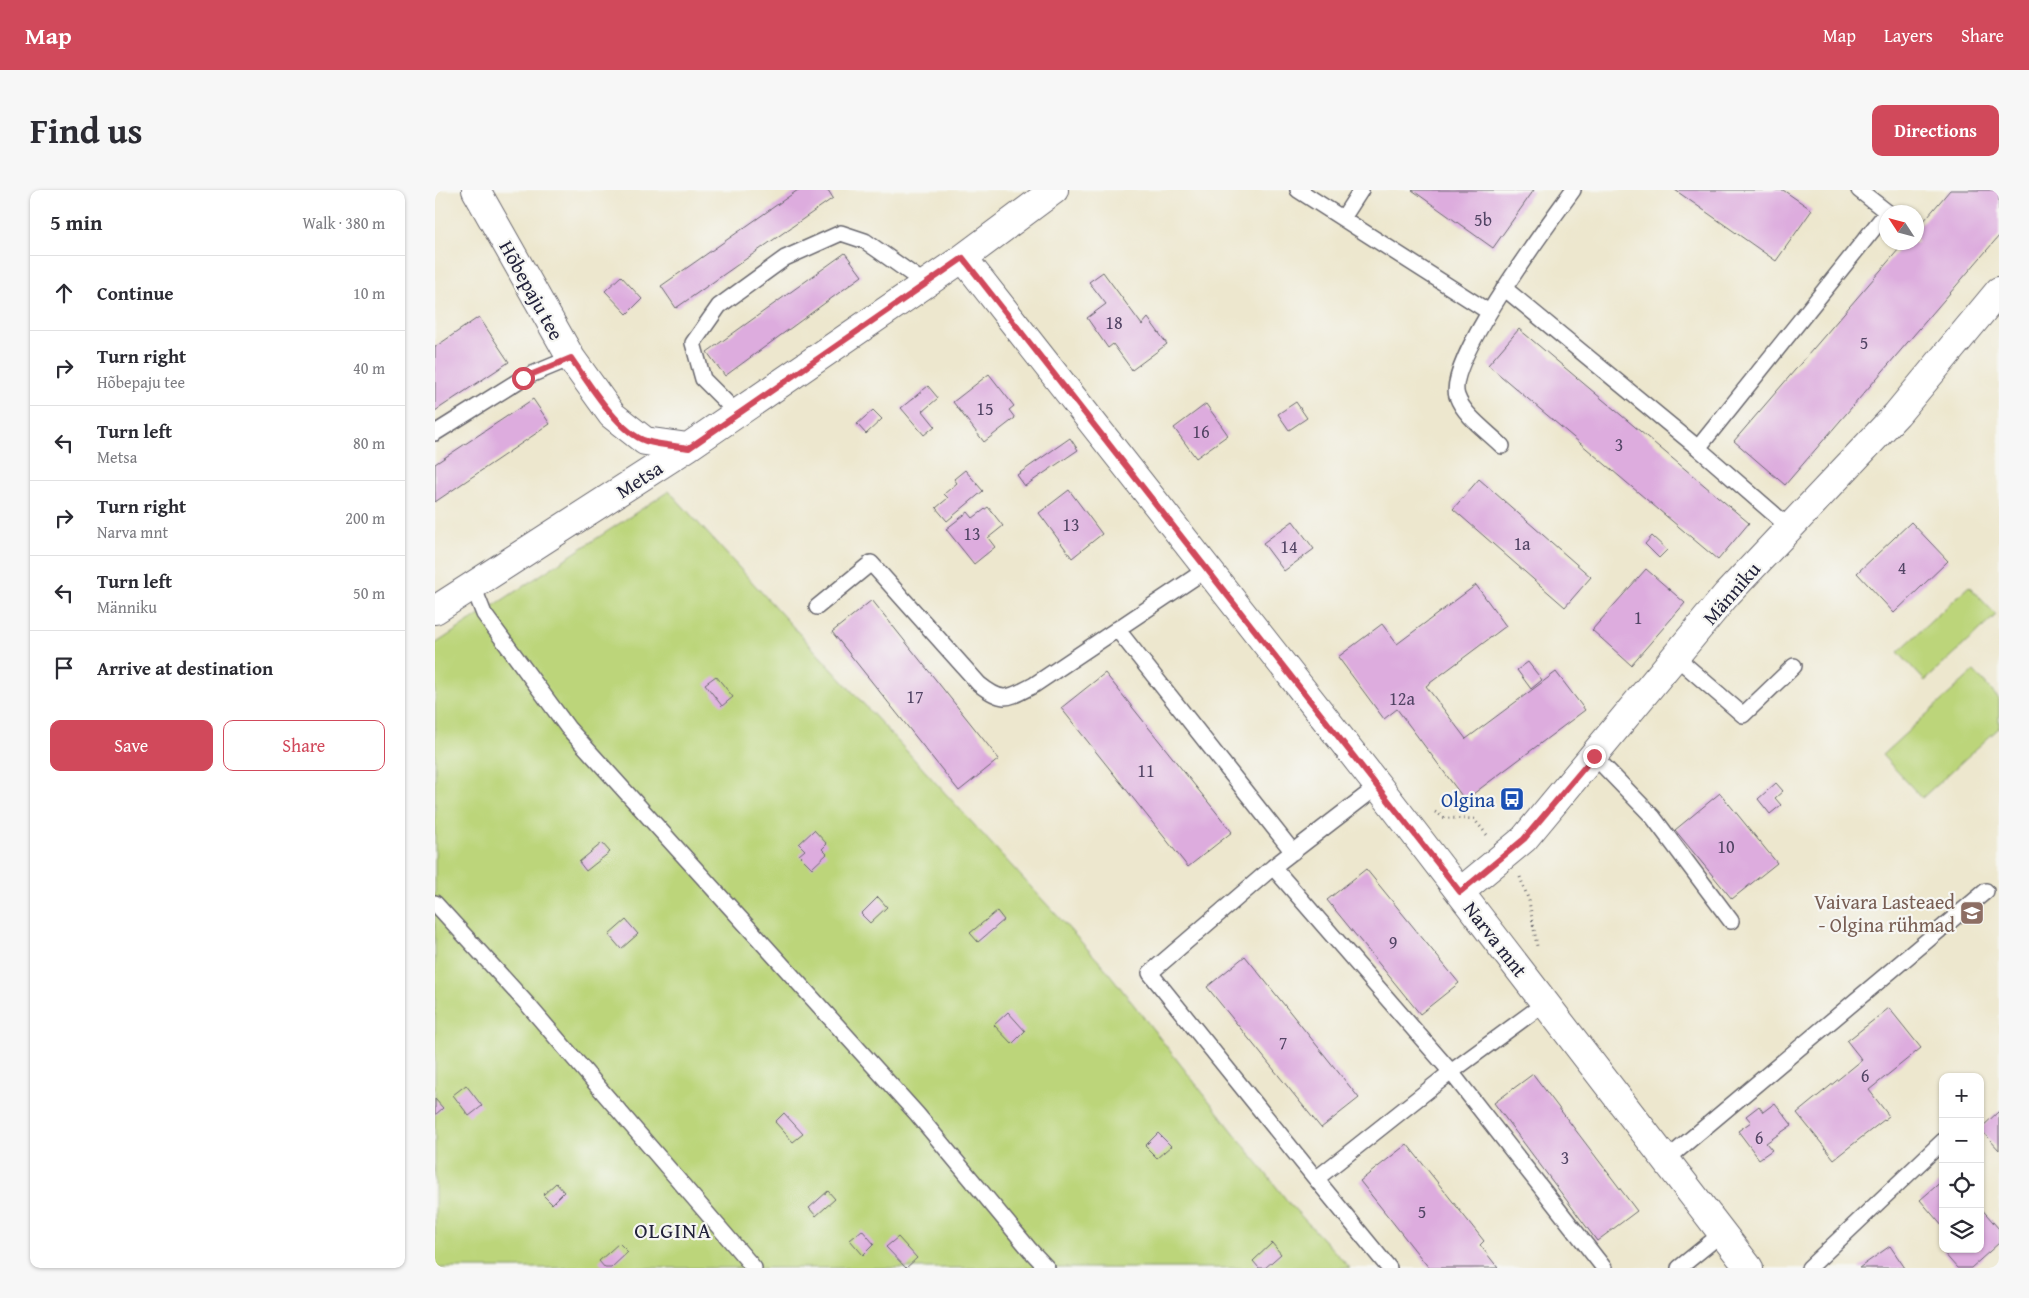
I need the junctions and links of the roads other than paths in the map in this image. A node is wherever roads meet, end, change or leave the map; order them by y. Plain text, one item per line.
1 (475, 190) edge
2 (1054, 190) edge
3 (1298, 190) edge
4 (1361, 190) edge
5 (1573, 190) edge
6 (1859, 190) edge
7 (1343, 218) junction
8 (963, 258) junction
9 (926, 284) junction
10 (1504, 288) junction
11 (1999, 291) edge
12 (1489, 312) junction
13 (571, 358) junction
14 (737, 413) junction
15 (435, 433) edge
16 (1502, 446) dead end
17 (689, 448) junction
18 (1698, 448) junction
19 (1790, 528) junction
20 (1207, 569) junction
21 (473, 586) junction
22 (817, 607) dead end
23 (435, 610) edge
24 (1117, 629) junction
25 (1676, 657) junction
26 (1794, 666) dead end
27 (1594, 756) junction
28 (1378, 786) junction
29 (1293, 852) junction
30 (1273, 867) junction
31 (1986, 891) dead end
32 (1460, 892) junction
33 (435, 903) edge
34 (1731, 921) dead end
35 (1545, 1003) junction
36 (1451, 1072) junction
37 (1939, 1145) edge
38 (1667, 1160) junction
39 (1316, 1179) junction
40 (1721, 1234) junction
41 (1386, 1267) edge
42 (754, 1268) edge
43 (1047, 1268) edge
44 (1604, 1268) edge
45 (1679, 1268) edge
46 (1749, 1268) edge
47 (1809, 1268) edge

1 - 13 street, Hõbepaju tee
2 - 8 street, Metsa
3 - 7 lane
4 - 7 lane
5 - 10 lane
6 - 18 lane
7 - 12 lane
8 - 9 street, Metsa
8 - 20 street, Narva mnt
9 - 14 street, Metsa
9 - 14 lane
10 - 12 lane
10 - 18 lane
11 - 19 street, Männiku
12 - 16 lane
13 - 15 lane
13 - 17 street, Hõbepaju tee
14 - 17 street, Metsa
17 - 21 street, Metsa
18 - 19 lane
19 - 25 street, Männiku
20 - 24 lane
20 - 28 street, Narva mnt
21 - 23 street, Metsa
21 - 43 lane
22 - 24 lane
24 - 29 lane
25 - 26 lane
25 - 27 street, Männiku
27 - 32 street, Männiku
27 - 34 lane
28 - 29 lane
28 - 32 street, Narva mnt
29 - 30 lane
30 - 36 lane
30 - 39 lane
31 - 38 lane
32 - 35 street, Narva mnt
33 - 42 lane
35 - 36 lane
35 - 38 street, Narva mnt
36 - 39 lane
36 - 44 lane
37 - 47 lane
38 - 40 street, Narva mnt
39 - 41 lane
40 - 45 lane
40 - 46 street, Narva mnt

